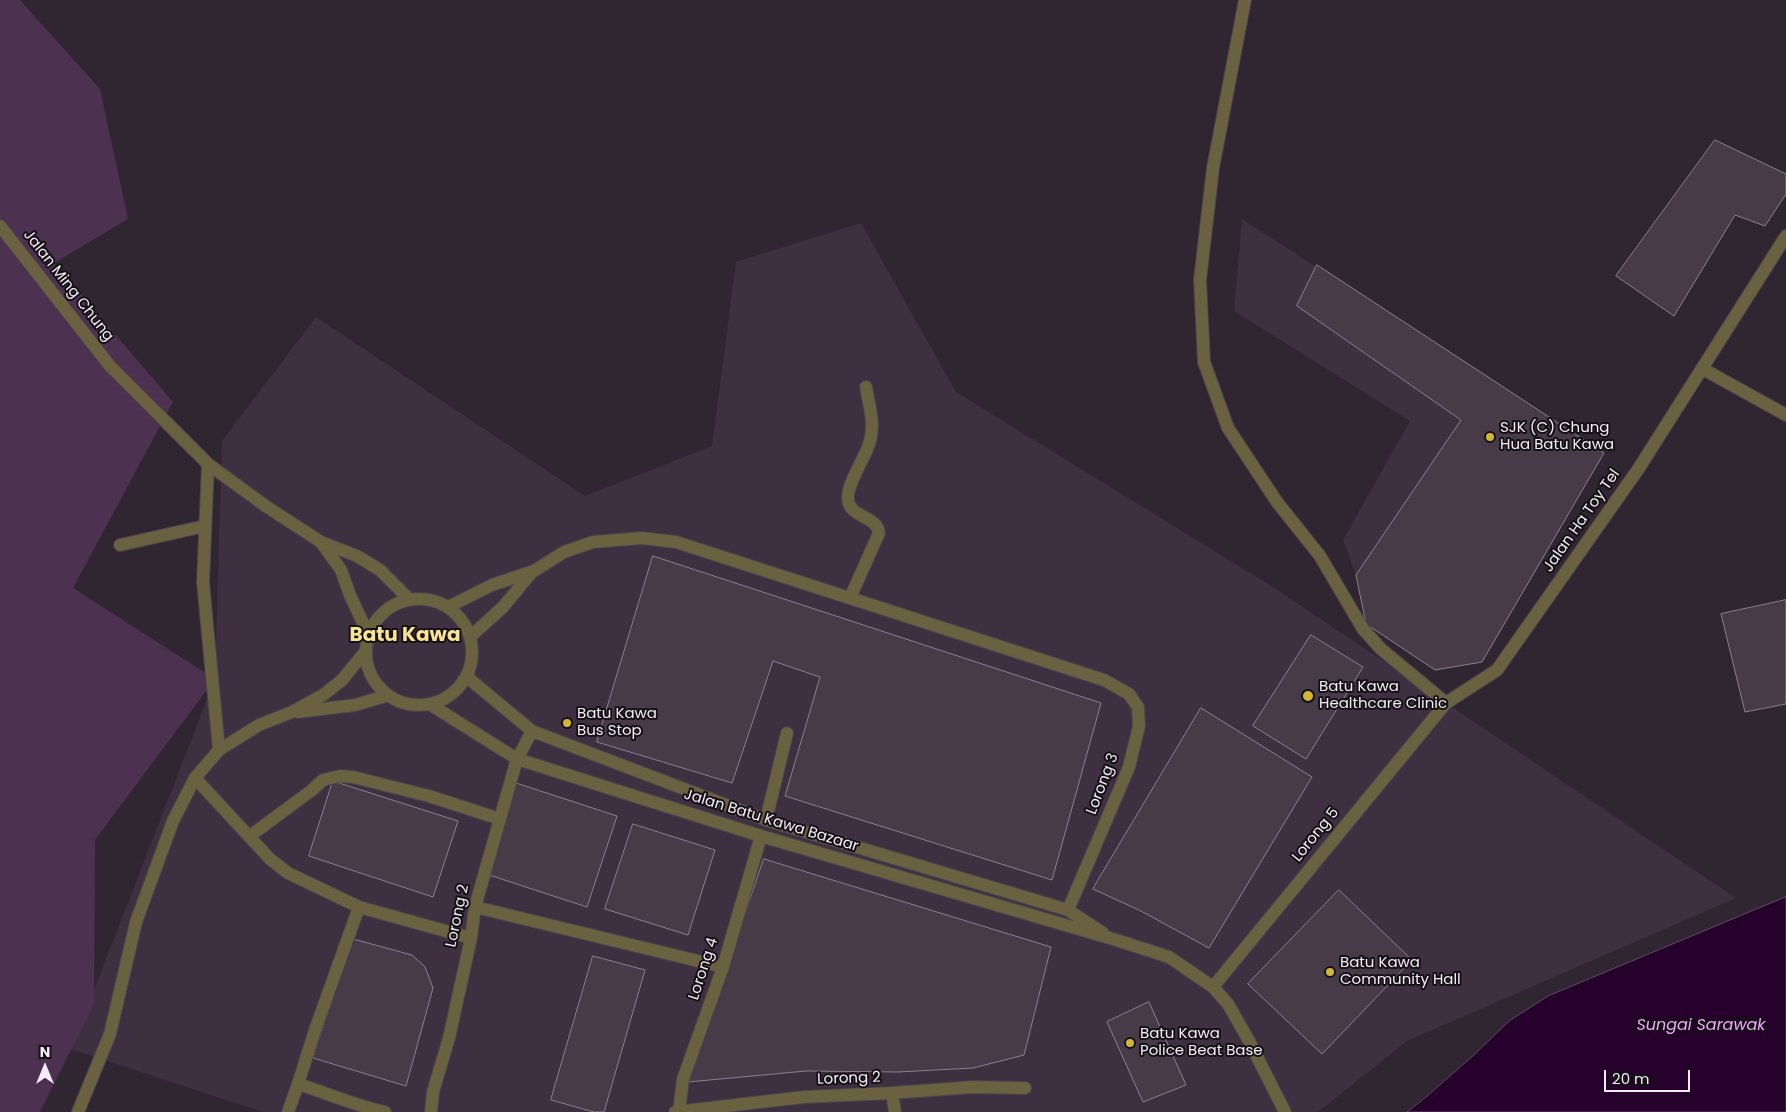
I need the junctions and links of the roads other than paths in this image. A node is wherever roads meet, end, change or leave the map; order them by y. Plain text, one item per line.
1 (1245, 0) edge
2 (0, 226) edge
3 (1786, 236) edge
4 (1703, 369) junction
5 (866, 387) dead end
6 (1786, 415) edge
7 (208, 464) junction
8 (205, 526) junction
9 (320, 542) junction
10 (120, 545) dead end
11 (534, 570) junction
12 (850, 598) junction
13 (410, 600) junction
14 (448, 607) junction
15 (368, 634) junction
16 (470, 636) junction
17 (365, 652) junction
18 (467, 677) junction
19 (386, 696) junction
20 (1446, 704) junction
21 (431, 705) junction
22 (292, 712) junction
23 (532, 731) junction
24 (787, 733) dead end
25 (219, 750) junction
26 (517, 760) junction
27 (195, 778) junction
28 (500, 819) junction
29 (766, 820) junction
30 (250, 836) junction
31 (761, 836) junction
32 (359, 907) junction
33 (475, 907) junction
34 (1068, 910) junction
35 (470, 938) junction
36 (1113, 939) junction
37 (723, 967) junction
38 (1213, 987) junction
39 (298, 1084) junction
40 (1025, 1088) dead end
41 (892, 1093) junction
42 (78, 1112) edge
43 (288, 1112) edge
44 (385, 1112) edge
45 (431, 1112) edge
46 (678, 1112) edge
47 (895, 1112) edge
48 (1284, 1112) edge

1 - 20 street
2 - 7 street, Jalan Ming Chung
3 - 4 street, Jalan Ha Toy Tel
4 - 6 street
4 - 20 street, Jalan Ha Toy Tel
5 - 12 street
7 - 8 street
7 - 9 street, Jalan Ming Chung
8 - 10 street
8 - 25 street
9 - 13 street
9 - 15 street
11 - 12 street, Lorong 3
11 - 14 street
11 - 16 street
12 - 34 street, Lorong 3
13 - 14 street
13 - 15 street
14 - 16 street
15 - 17 street
16 - 18 street
17 - 19 street
17 - 22 street
18 - 21 street
18 - 23 street, Jalan Batu Kawa Bazaar
19 - 21 street
19 - 22 street
20 - 38 street, Lorong 5
21 - 26 street, Jalan Batu Kawa Bazaar
22 - 25 street
23 - 26 street, Lorong 2
23 - 29 street, Jalan Batu Kawa Bazaar
24 - 29 street
25 - 27 street
26 - 28 street, Lorong 2
26 - 31 street, Jalan Batu Kawa Bazaar
27 - 30 street
27 - 42 street
28 - 30 street
28 - 33 street, Lorong 2
29 - 34 street, Jalan Batu Kawa Bazaar
30 - 32 street
31 - 36 street, Jalan Batu Kawa Bazaar
31 - 37 street, Lorong 4
32 - 35 street
32 - 39 street
33 - 35 street, Lorong 2
33 - 37 street
34 - 36 street, Jalan Batu Kawa Bazaar
35 - 45 street, Lorong 2
36 - 38 street, Jalan Batu Kawa Bazaar
37 - 46 street, Lorong 4
38 - 48 street, Jalan Batu Kawa Bazaar
39 - 43 street
39 - 44 street
40 - 41 street, Lorong 2
41 - 46 street, Lorong 2
41 - 47 street

